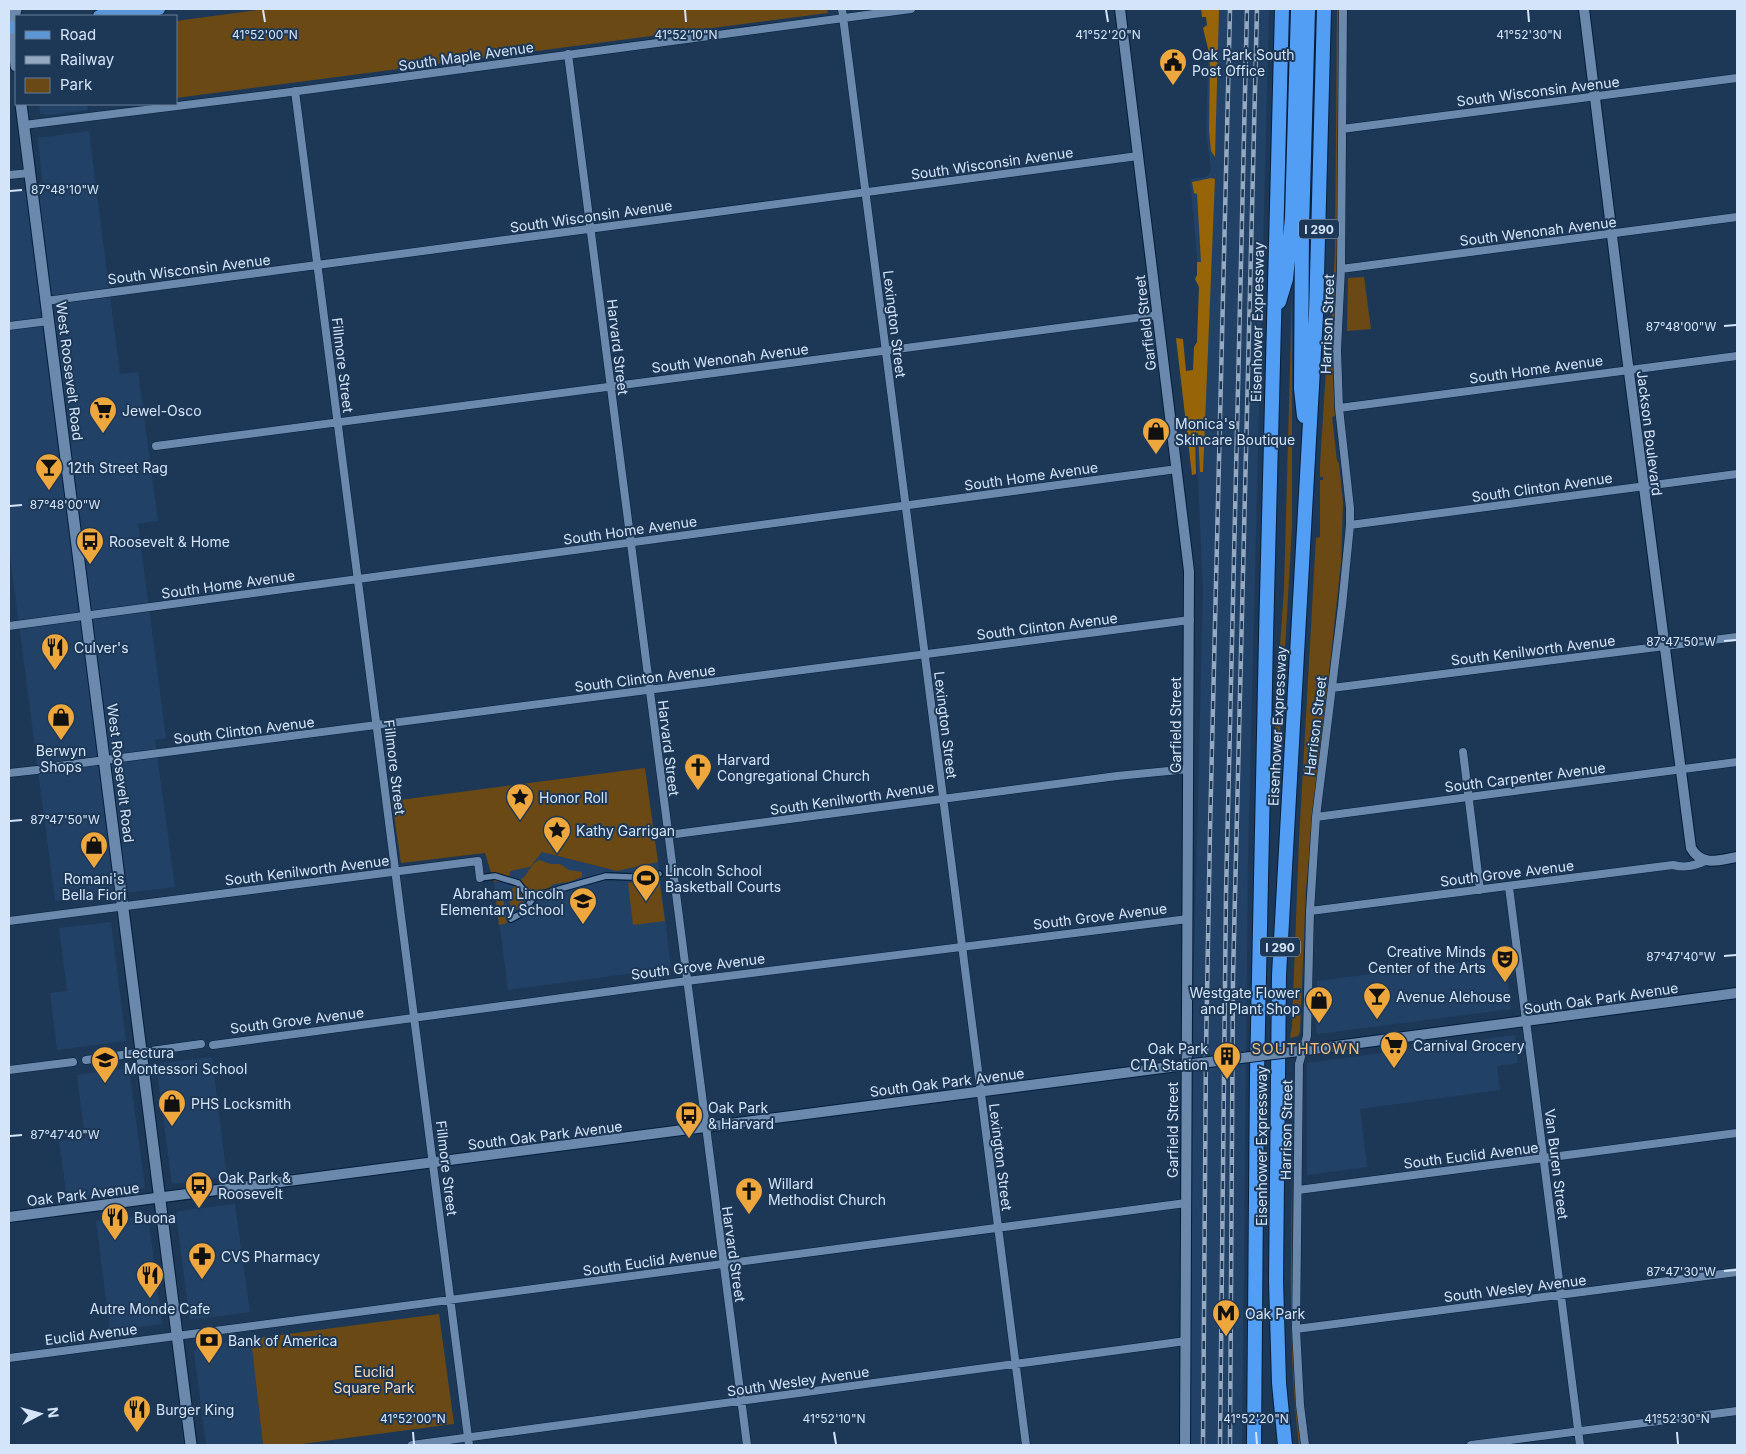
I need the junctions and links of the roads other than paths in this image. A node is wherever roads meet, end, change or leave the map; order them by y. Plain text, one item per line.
1 (16, 9) edge
2 (159, 9) edge
3 (842, 9) edge
4 (911, 9) edge
5 (1120, 9) edge
6 (1282, 9) edge
7 (1298, 9) edge
8 (1308, 9) edge
9 (1324, 9) edge
10 (1343, 9) edge
11 (1584, 9) edge
12 (108, 15) edge
13 (843, 17) junction
14 (11, 26) edge
15 (568, 54) junction
16 (15, 58) edge
17 (1737, 78) edge
18 (295, 91) junction
19 (1594, 97) junction
20 (21, 105) edge
21 (24, 125) junction
22 (1342, 129) junction
23 (1138, 156) junction
24 (30, 173) junction
25 (9, 176) edge
26 (865, 193) junction
27 (1737, 217) edge
28 (591, 229) junction
29 (1611, 234) junction
30 (318, 265) junction
31 (1341, 269) junction
32 (46, 300) junction
33 (1158, 315) junction
34 (49, 321) junction
35 (1274, 322) junction
36 (9, 326) edge
37 (885, 351) junction
38 (1737, 356) edge
39 (1628, 369) junction
40 (611, 386) junction
41 (1339, 408) junction
42 (338, 422) junction
43 (156, 446) dead end
44 (1309, 449) junction
45 (1176, 469) junction
46 (1737, 474) edge
47 (1643, 486) junction
48 (905, 506) junction
49 (1350, 525) junction
50 (630, 543) junction
51 (358, 580) junction
52 (86, 616) junction
53 (1190, 620) junction
54 (9, 626) edge
55 (1737, 637) edge
56 (1665, 646) junction
57 (924, 654) junction
58 (1332, 688) junction
59 (649, 690) junction
60 (377, 726) junction
61 (1463, 752) dead end
62 (104, 761) junction
63 (1737, 762) edge
64 (51, 767) dead end
65 (1189, 769) junction
66 (1681, 769) junction
67 (37, 770) dead end
68 (9, 773) edge
69 (1468, 797) junction
70 (943, 798) junction
71 (1316, 817) junction
72 (668, 835) junction
73 (1737, 857) edge
74 (1702, 859) junction
75 (396, 871) junction
76 (659, 874) dead end
77 (480, 878) joint
78 (1509, 886) junction
79 (1480, 890) junction
80 (535, 896) junction
81 (123, 906) junction
82 (1310, 911) junction
83 (511, 919) dead end
84 (1188, 919) junction
85 (9, 921) edge
86 (962, 947) junction
87 (687, 981) junction
88 (1737, 993) edge
89 (415, 1018) junction
90 (1526, 1022) junction
91 (201, 1044) dead end
92 (213, 1045) dead end
93 (1303, 1050) junction
94 (142, 1052) junction
95 (86, 1060) dead end
96 (73, 1062) dead end
97 (1189, 1064) junction
98 (9, 1070) edge
99 (980, 1092) junction
100 (706, 1128) junction
101 (1737, 1133) edge
102 (1543, 1158) junction
103 (433, 1163) junction
104 (1298, 1190) junction
105 (160, 1198) junction
106 (1186, 1203) junction
107 (9, 1217) edge
108 (998, 1228) junction
109 (724, 1264) junction
110 (1737, 1272) edge
111 (1560, 1294) junction
112 (451, 1300) junction
113 (1296, 1329) junction
114 (177, 1336) junction
115 (1186, 1342) junction
116 (9, 1358) edge
117 (1015, 1364) junction
118 (741, 1401) junction
119 (1737, 1412) edge
120 (1578, 1431) junction
121 (468, 1442) edge
122 (191, 1445) edge
123 (412, 1445) edge
124 (747, 1445) edge
125 (1026, 1445) edge
126 (1185, 1445) edge
127 (1254, 1445) edge
128 (1285, 1445) edge
129 (1304, 1445) edge
130 (1471, 1445) edge
131 (1580, 1445) edge

1 - 14 main road
2 - 12 main road
3 - 13 street, Lexington Street
4 - 13 street, South Maple Avenue
5 - 23 street, Garfield Street
6 - 35 highway, Eisenhower Expressway / I 290
7 - 35 highway
8 - 44 highway
9 - 44 highway, Eisenhower Expressway / I 290
10 - 22 street, Harrison Street
11 - 19 street, Jackson Boulevard
13 - 15 street, South Maple Avenue
13 - 26 street, Lexington Street
14 - 16 main road
15 - 18 street, South Maple Avenue
15 - 28 street, Harvard Street
17 - 19 street, South Wisconsin Avenue
18 - 21 street, South Maple Avenue
18 - 30 street, Fillmore Street
19 - 22 street, South Wisconsin Avenue
19 - 29 street, Jackson Boulevard
20 - 21 main road, West Roosevelt Road
21 - 24 main road, West Roosevelt Road
22 - 31 street, Harrison Street
23 - 26 street, South Wisconsin Avenue
23 - 33 street, Garfield Street
24 - 25 street
24 - 32 main road, West Roosevelt Road
26 - 28 street, South Wisconsin Avenue
26 - 37 street, Lexington Street
27 - 29 street, South Wenonah Avenue
28 - 30 street, South Wisconsin Avenue
28 - 40 street, Harvard Street
29 - 31 street, South Wenonah Avenue
29 - 39 street, Jackson Boulevard
30 - 32 street, South Wisconsin Avenue
30 - 42 street, Fillmore Street
31 - 41 street, Harrison Street
32 - 34 main road, West Roosevelt Road
33 - 37 street, South Wenonah Avenue
33 - 45 street, Garfield Street
34 - 36 street
34 - 52 main road, West Roosevelt Road
35 - 127 highway, Eisenhower Expressway / I 290
37 - 40 street, South Wenonah Avenue
37 - 48 street, Lexington Street
38 - 39 street, South Home Avenue
39 - 41 street, South Home Avenue
39 - 47 street, Jackson Boulevard
40 - 42 street, South Wenonah Avenue
40 - 50 street, Harvard Street
41 - 49 street, Harrison Street
42 - 43 street, South Wenonah Avenue
42 - 51 street, Fillmore Street
44 - 128 highway, Eisenhower Expressway / I 290
45 - 48 street, South Home Avenue
45 - 53 street, Garfield Street
46 - 47 street, South Clinton Avenue
47 - 49 street, South Clinton Avenue
47 - 56 street, Jackson Boulevard
48 - 50 street, South Home Avenue
48 - 57 street, Lexington Street
49 - 58 street, Harrison Street
50 - 51 street, South Home Avenue
50 - 59 street, Harvard Street
51 - 52 street, South Home Avenue
51 - 60 street, Fillmore Street
52 - 54 street, South Home Avenue
52 - 62 main road, West Roosevelt Road
53 - 57 street, South Clinton Avenue
53 - 65 street, Garfield Street
55 - 56 street, South Kenilworth Avenue
56 - 58 street, South Kenilworth Avenue
56 - 66 street, Jackson Boulevard
57 - 59 street, South Clinton Avenue
57 - 70 street, Lexington Street
58 - 71 street, Harrison Street
59 - 60 street, South Clinton Avenue
59 - 72 street, Harvard Street
60 - 62 street, South Clinton Avenue
60 - 75 street, Fillmore Street
61 - 69 street
62 - 64 street, South Clinton Avenue
62 - 81 main road, West Roosevelt Road
63 - 66 street, South Carpenter Avenue
65 - 70 street, South Kenilworth Avenue
65 - 84 street, Garfield Street
66 - 69 street, South Carpenter Avenue
66 - 74 street, Jackson Boulevard
67 - 68 street
69 - 71 street, South Carpenter Avenue
69 - 79 street
70 - 72 street, South Kenilworth Avenue
70 - 86 street, Lexington Street
71 - 82 street, Harrison Street
72 - 87 street, Harvard Street
73 - 74 street, South Grove Avenue
74 - 78 street, South Grove Avenue
75 - 77 street, South Kenilworth Avenue
75 - 81 street, South Kenilworth Avenue
75 - 89 street, Fillmore Street
76 - 80 street
77 - 80 street
78 - 79 street, South Grove Avenue
78 - 90 street, Van Buren Street
79 - 82 street, South Grove Avenue
80 - 83 street
81 - 85 street, South Kenilworth Avenue
81 - 94 main road, West Roosevelt Road
82 - 93 street, Harrison Street
84 - 86 street, South Grove Avenue
84 - 97 street, Garfield Street
86 - 87 street, South Grove Avenue
86 - 99 street, Lexington Street
87 - 89 street, South Grove Avenue
87 - 100 street, Harvard Street
88 - 90 street, South Oak Park Avenue
89 - 92 street, South Grove Avenue
89 - 103 street, Fillmore Street
90 - 93 street, South Oak Park Avenue
90 - 102 street, Van Buren Street
91 - 94 street
93 - 97 street, South Oak Park Avenue, bridge
93 - 104 street, Harrison Street
94 - 95 street
94 - 105 main road, West Roosevelt Road
96 - 98 street
97 - 99 street, South Oak Park Avenue
97 - 106 street, Garfield Street
99 - 100 street, South Oak Park Avenue
99 - 108 street, Lexington Street
100 - 103 street, South Oak Park Avenue
100 - 109 street, Harvard Street
101 - 102 street, South Euclid Avenue
102 - 104 street, South Euclid Avenue
102 - 111 street, Van Buren Street
103 - 105 street, South Oak Park Avenue
103 - 112 street, Fillmore Street
104 - 113 street, Harrison Street
105 - 107 street, Oak Park Avenue
105 - 114 main road, West Roosevelt Road
106 - 108 street, South Euclid Avenue
106 - 115 street, Garfield Street
108 - 109 street, South Euclid Avenue
108 - 117 street, Lexington Street
109 - 112 street, South Euclid Avenue
109 - 118 street, Harvard Street
110 - 111 street, South Wesley Avenue
111 - 113 street, South Wesley Avenue
111 - 120 street, Van Buren Street
112 - 114 street, South Euclid Avenue
112 - 121 street, Fillmore Street
113 - 129 street, Harrison Street
114 - 116 street, Euclid Avenue
114 - 122 main road, West Roosevelt Road
115 - 117 street, South Wesley Avenue
115 - 126 street, Garfield Street
117 - 118 street, South Wesley Avenue
117 - 125 street, Lexington Street
118 - 121 street, South Wesley Avenue
118 - 124 street, Harvard Street
119 - 120 street
120 - 130 street
120 - 131 street, Van Buren Street
121 - 123 street, South Wesley Avenue

